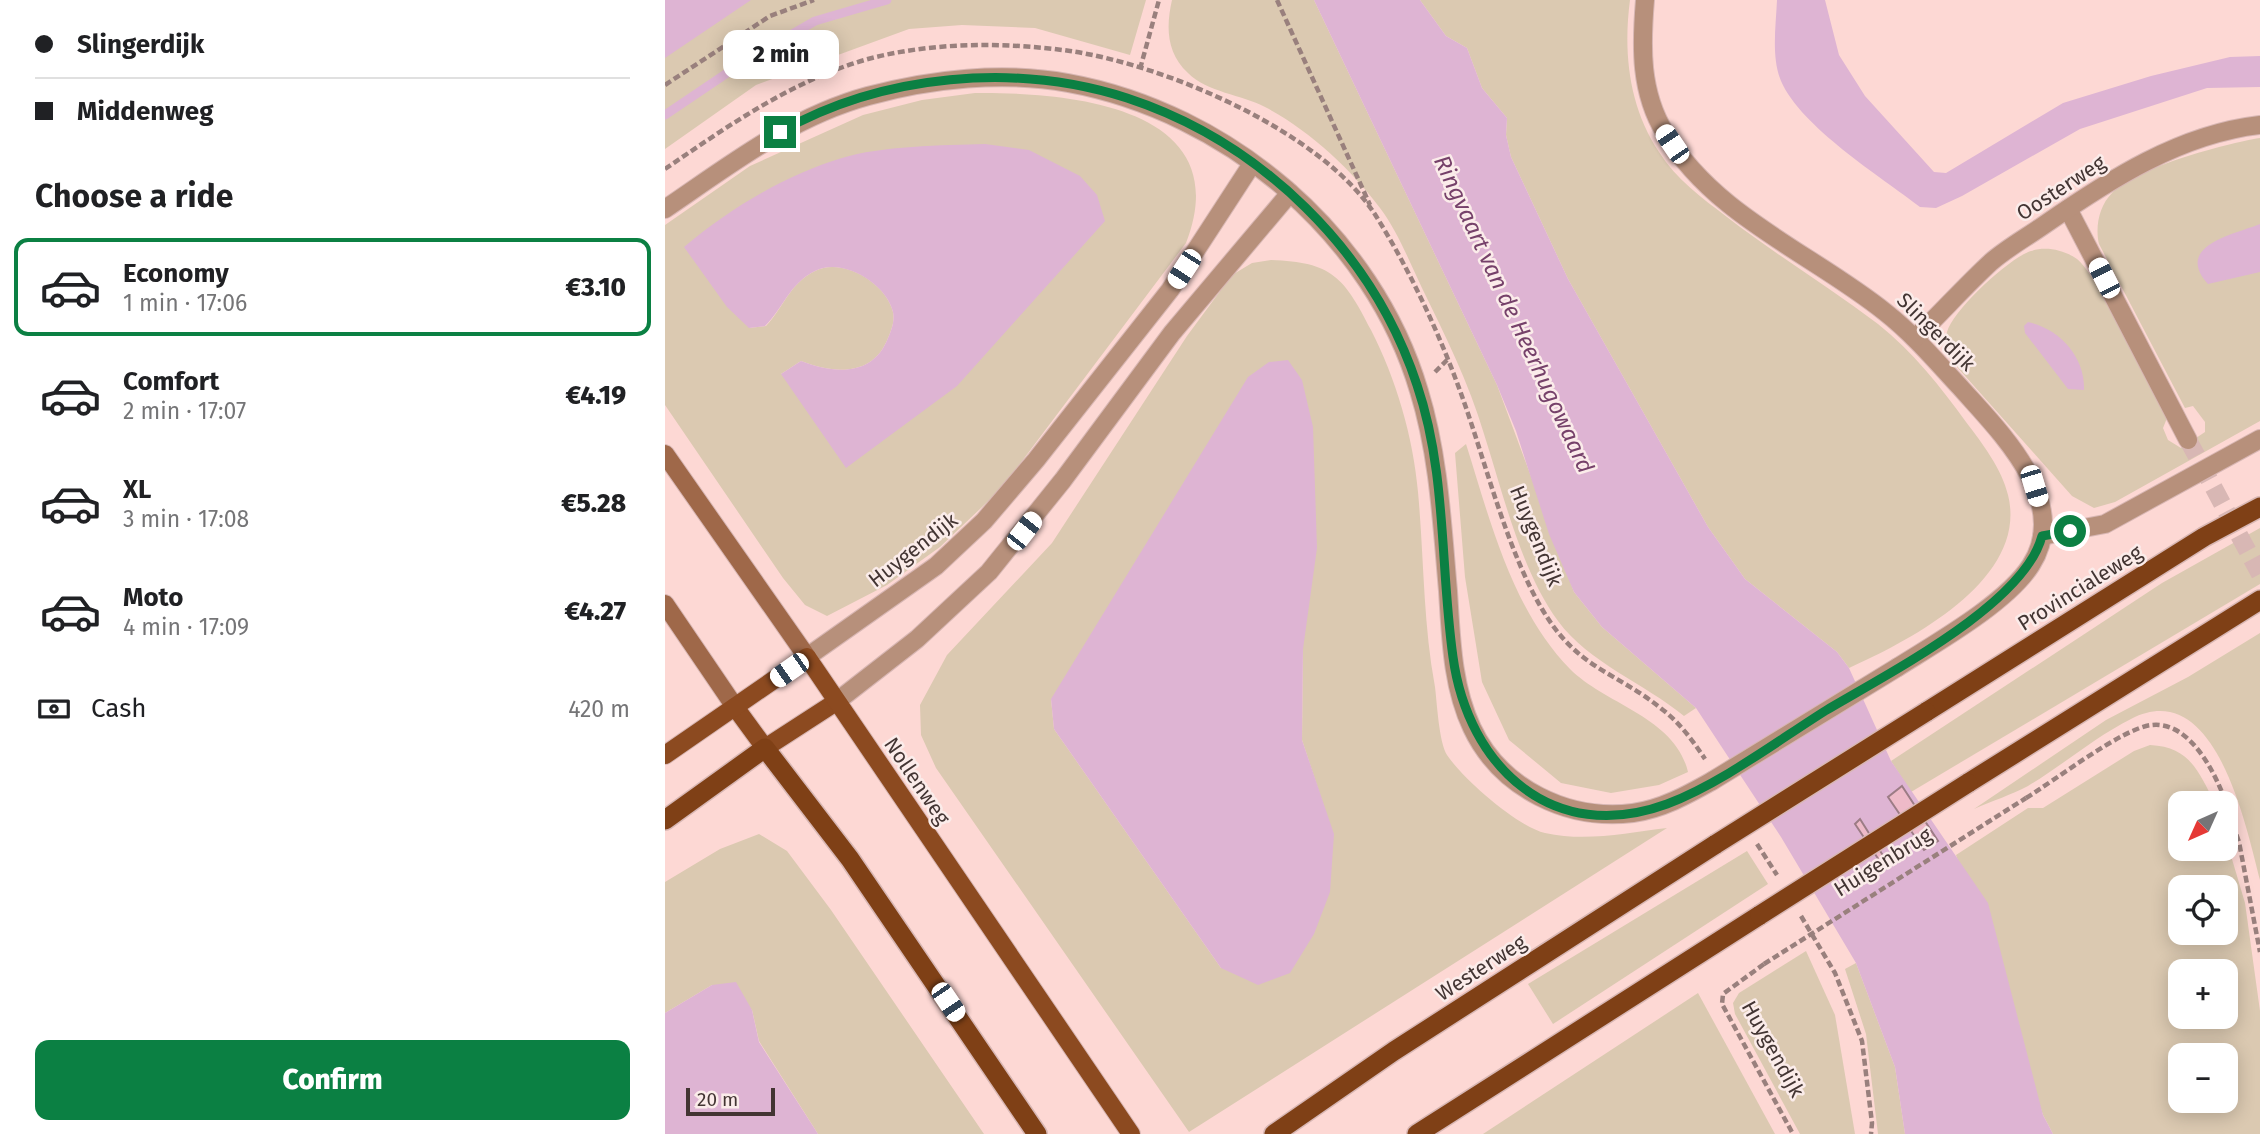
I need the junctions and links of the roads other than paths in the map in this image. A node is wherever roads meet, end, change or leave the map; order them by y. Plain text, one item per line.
1 (1645, 0) edge
2 (2260, 125) edge
3 (1252, 164) junction
4 (1290, 193) junction
5 (665, 209) edge
6 (2068, 209) junction
7 (1915, 338) junction
8 (2260, 439) edge
9 (2188, 440) tunnel mouth
10 (665, 454) edge
11 (2260, 507) edge
12 (2042, 536) junction
13 (2260, 600) edge
14 (665, 604) edge
15 (807, 657) junction
16 (836, 702) junction
17 (735, 707) junction
18 (765, 748) junction
19 (665, 755) edge
20 (665, 820) edge
21 (1716, 844) joint
22 (1037, 1134) edge
23 (1131, 1134) edge
24 (1274, 1134) edge
25 (1417, 1134) edge

1 - 7 street, Slingerdijk
2 - 6 street, Oosterweg
3 - 4 street
3 - 5 street
3 - 15 street, Huygendijk
4 - 12 street, Slingerdijk, bridge
4 - 16 street
6 - 7 street, Oosterweg
6 - 9 street
7 - 12 street, Slingerdijk
8 - 12 street, Provincialeweg
10 - 15 main road, Nollenweg
11 - 21 highway, Provincialeweg, bridge
13 - 25 highway, Huigenbrug, bridge
14 - 17 main road
15 - 16 main road, Nollenweg
15 - 17 main road
16 - 18 main road
16 - 23 main road, Nollenweg
17 - 18 main road
17 - 19 main road
18 - 20 highway
18 - 22 highway
21 - 24 highway, Westerweg

